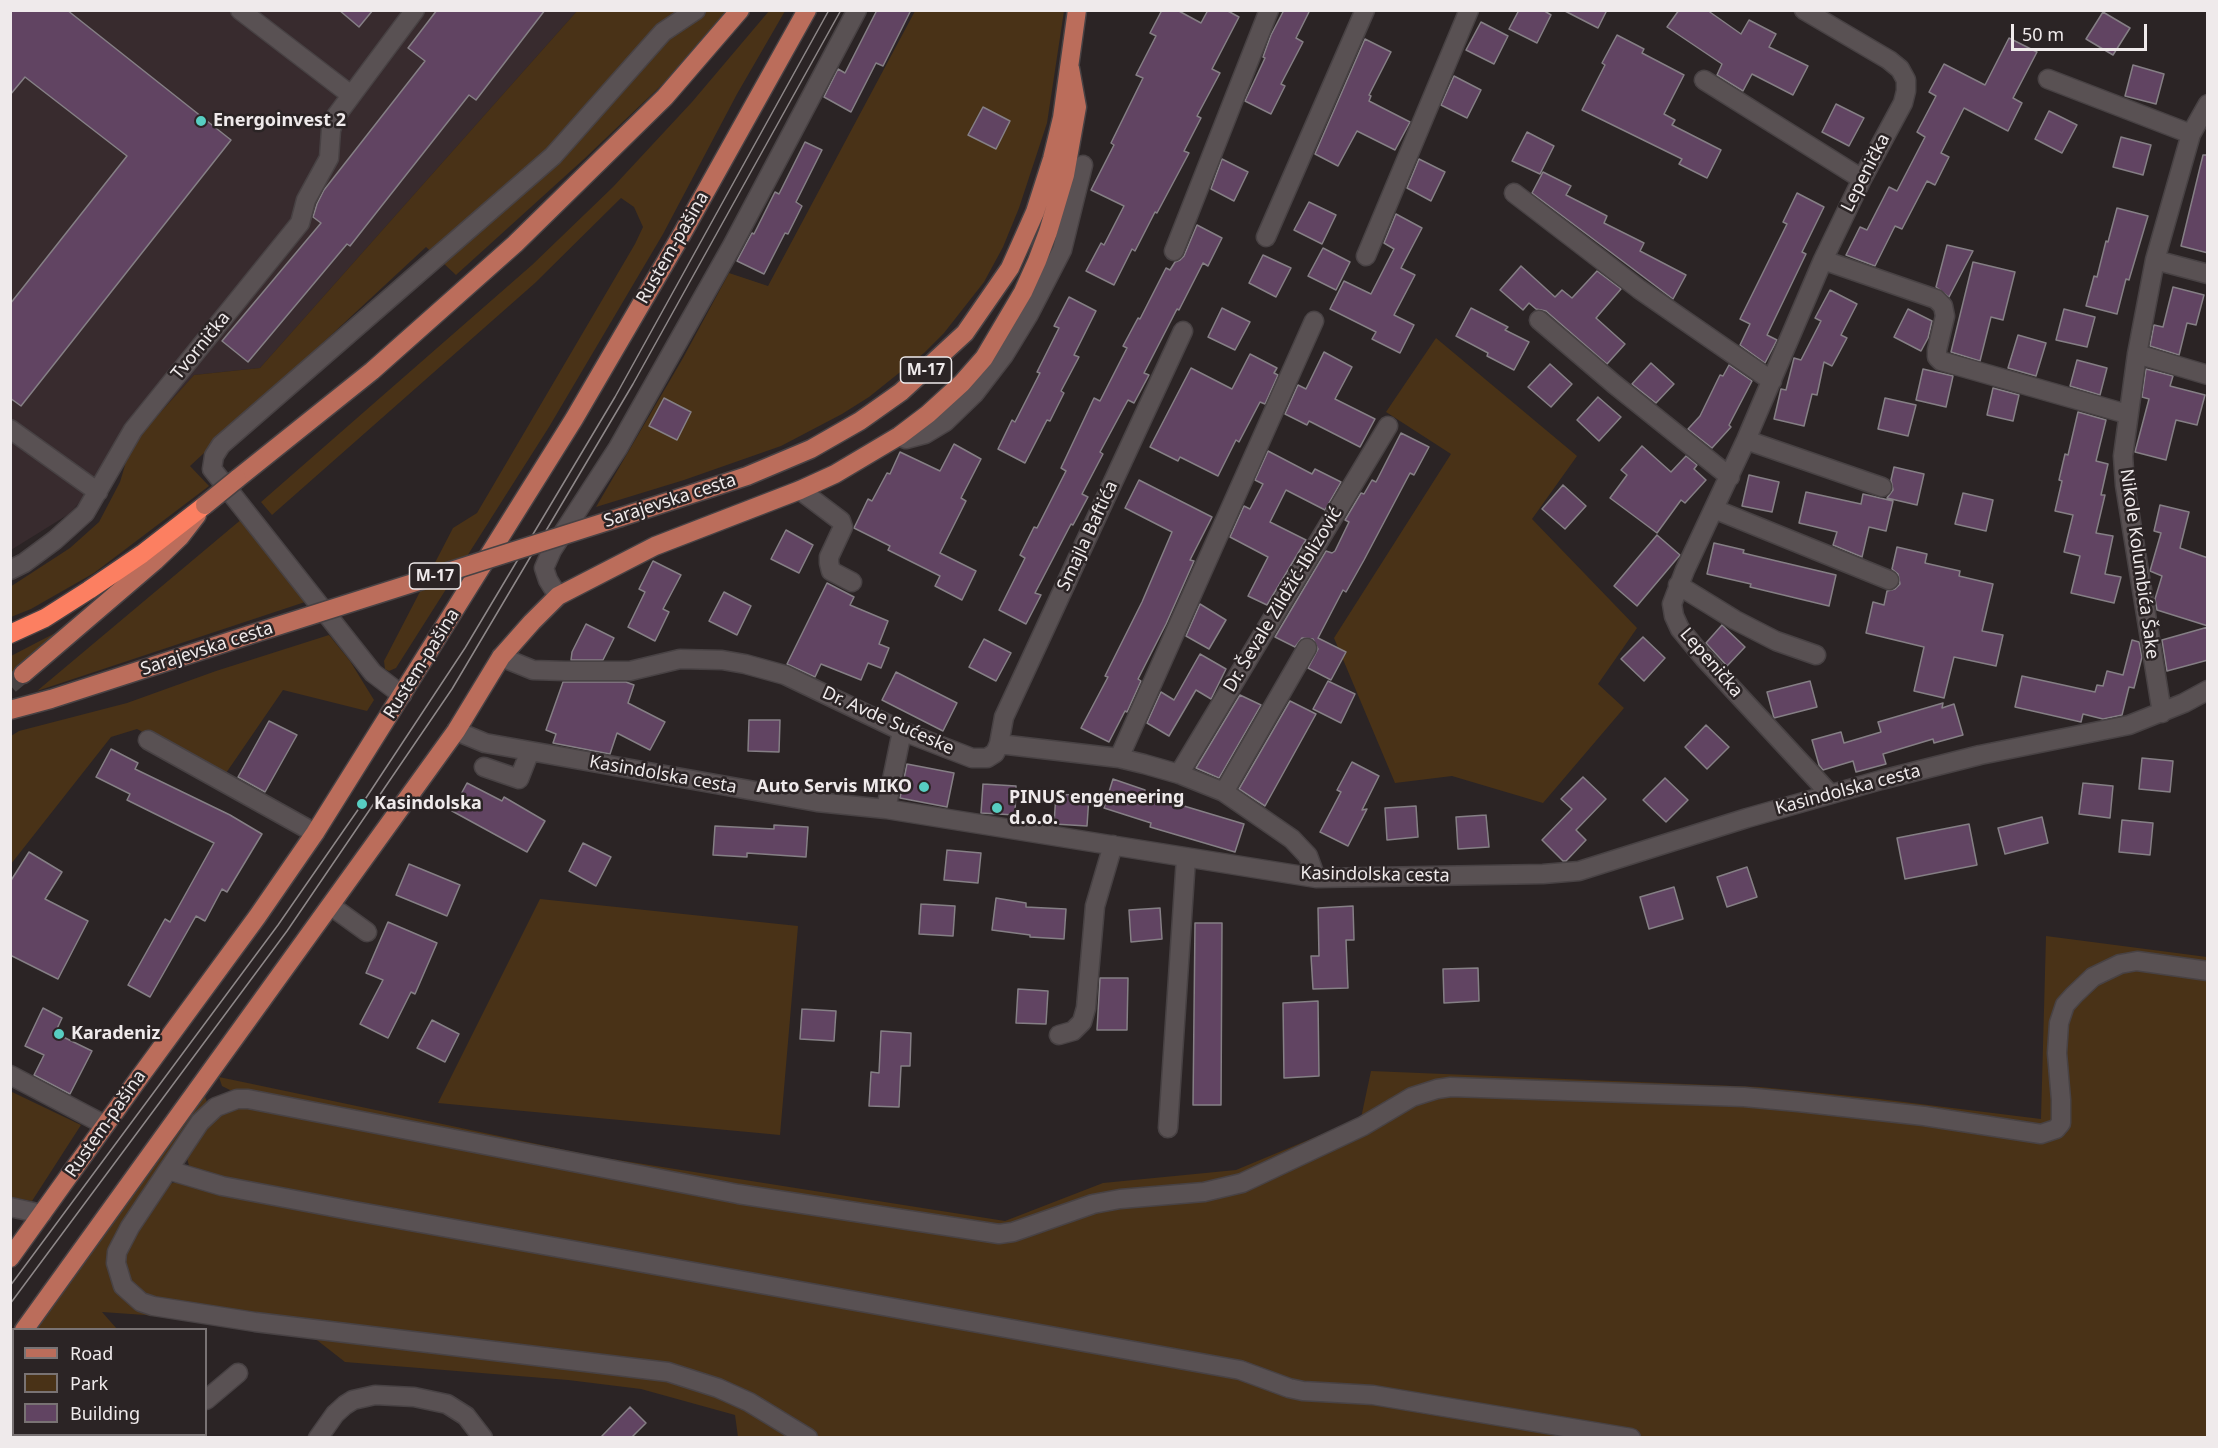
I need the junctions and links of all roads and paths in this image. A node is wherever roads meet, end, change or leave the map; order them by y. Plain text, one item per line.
1 (240, 10) edge
2 (415, 10) edge
3 (696, 10) edge
4 (740, 10) edge
5 (807, 10) edge
6 (857, 10) edge
7 (1077, 10) edge
8 (1269, 10) edge
9 (1365, 10) edge
10 (1469, 10) edge
11 (1804, 10) edge
12 (1070, 68) junction
13 (2048, 79) dead end
14 (1704, 80) dead end
15 (351, 95) junction
16 (2201, 120) edge
17 (1083, 165) dead end
18 (1862, 179) junction
19 (1514, 193) dead end
20 (1266, 237) dead end
21 (1174, 251) dead end
22 (1366, 256) dead end
23 (1822, 260) junction
24 (2155, 260) junction
25 (2208, 274) edge
26 (1314, 321) dead end
27 (1539, 321) dead end
28 (1183, 331) dead end
29 (2136, 354) junction
30 (2208, 375) edge
31 (1772, 381) junction
32 (2127, 414) junction
33 (1388, 426) dead end
34 (10, 429) edge
35 (899, 436) junction
36 (1746, 440) junction
37 (1730, 477) junction
38 (1882, 487) dead end
39 (800, 490) junction
40 (98, 492) junction
41 (206, 505) junction
42 (1714, 509) junction
43 (10, 570) edge
44 (1889, 580) dead end
45 (852, 582) dead end
46 (1678, 585) junction
47 (558, 596) junction
48 (10, 634) edge
49 (1307, 648) dead end
50 (1816, 655) dead end
51 (501, 657) junction
52 (23, 674) tunnel mouth
53 (2208, 690) edge
54 (402, 695) junction
55 (10, 710) edge
56 (2162, 713) junction
57 (456, 731) junction
58 (902, 731) junction
59 (148, 740) dead end
60 (999, 744) junction
61 (530, 751) junction
62 (1119, 758) junction
63 (484, 767) dead end
64 (1179, 774) junction
65 (1224, 792) junction
66 (1830, 794) junction
67 (886, 809) junction
68 (315, 833) junction
69 (1113, 845) junction
70 (1186, 858) junction
71 (1317, 878) junction
72 (331, 906) junction
73 (367, 932) dead end
74 (2208, 971) edge
75 (1059, 1035) dead end
76 (10, 1076) edge
77 (105, 1125) junction
78 (1168, 1128) dead end
79 (168, 1170) junction
80 (10, 1208) edge
81 (42, 1214) junction
82 (10, 1258) edge
83 (25, 1328) edge
84 (238, 1373) dead end
85 (207, 1399) edge
86 (318, 1437) edge
87 (483, 1437) edge
88 (808, 1437) edge
89 (1631, 1437) edge

1 - 15 street
2 - 15 street, Tvornička
3 - 54 street
4 - 41 main road, bridge
5 - 54 main road, Rustem-pašina
6 - 47 street
7 - 12 main road, Sarajevska cesta / M-17
8 - 21 street
9 - 20 street
10 - 22 street
11 - 18 street, Lepenička
12 - 35 main road
12 - 55 main road, Sarajevska cesta / M-17, bridge
13 - 16 street, Nikole Kolumbića Šake
14 - 18 street
15 - 40 street, Tvornička
16 - 24 street, Nikole Kolumbića Šake
17 - 35 street
18 - 23 street, Lepenička
19 - 31 street
23 - 31 street, Lepenička
23 - 32 street
24 - 25 street
24 - 29 street, Nikole Kolumbića Šake
26 - 62 street
27 - 37 street
28 - 60 street, Smajla Baftića
29 - 30 street
29 - 32 street, Nikole Kolumbića Šake
31 - 36 street, Lepenička
32 - 56 street, Nikole Kolumbića Šake
33 - 64 street, Dr. Ševale Zildžić-Iblizović
34 - 40 street
35 - 39 main road
36 - 37 street, Lepenička
36 - 38 street
37 - 42 street, Lepenička
39 - 45 street
39 - 47 main road
40 - 43 street, Tvornička
41 - 48 highway
41 - 52 main road
42 - 44 street
42 - 46 street, Lepenička
46 - 50 street
46 - 66 street, Lepenička
47 - 51 main road
49 - 65 street
51 - 57 main road
51 - 58 street, Dr. Avde Sućeske
53 - 56 street, Kasindolska cesta
54 - 68 main road, Rustem-pašina
56 - 66 street, Kasindolska cesta
57 - 61 street, Kasindolska cesta
57 - 72 main road
58 - 60 street, Dr. Avde Sućeske
58 - 67 street
59 - 68 street
60 - 62 street
61 - 63 street
61 - 67 street, Kasindolska cesta
62 - 64 street
64 - 65 street
65 - 71 street
66 - 71 street, Kasindolska cesta
67 - 69 street, Kasindolska cesta
68 - 77 main road, Rustem-pašina
69 - 70 street, Kasindolska cesta
69 - 75 street
70 - 71 street, Kasindolska cesta
70 - 78 street
72 - 73 street
72 - 83 main road
74 - 79 street
76 - 77 street
77 - 81 main road, Rustem-pašina
79 - 88 street
79 - 89 street
80 - 81 street
81 - 82 main road, Rustem-pašina
84 - 85 street
86 - 87 street

